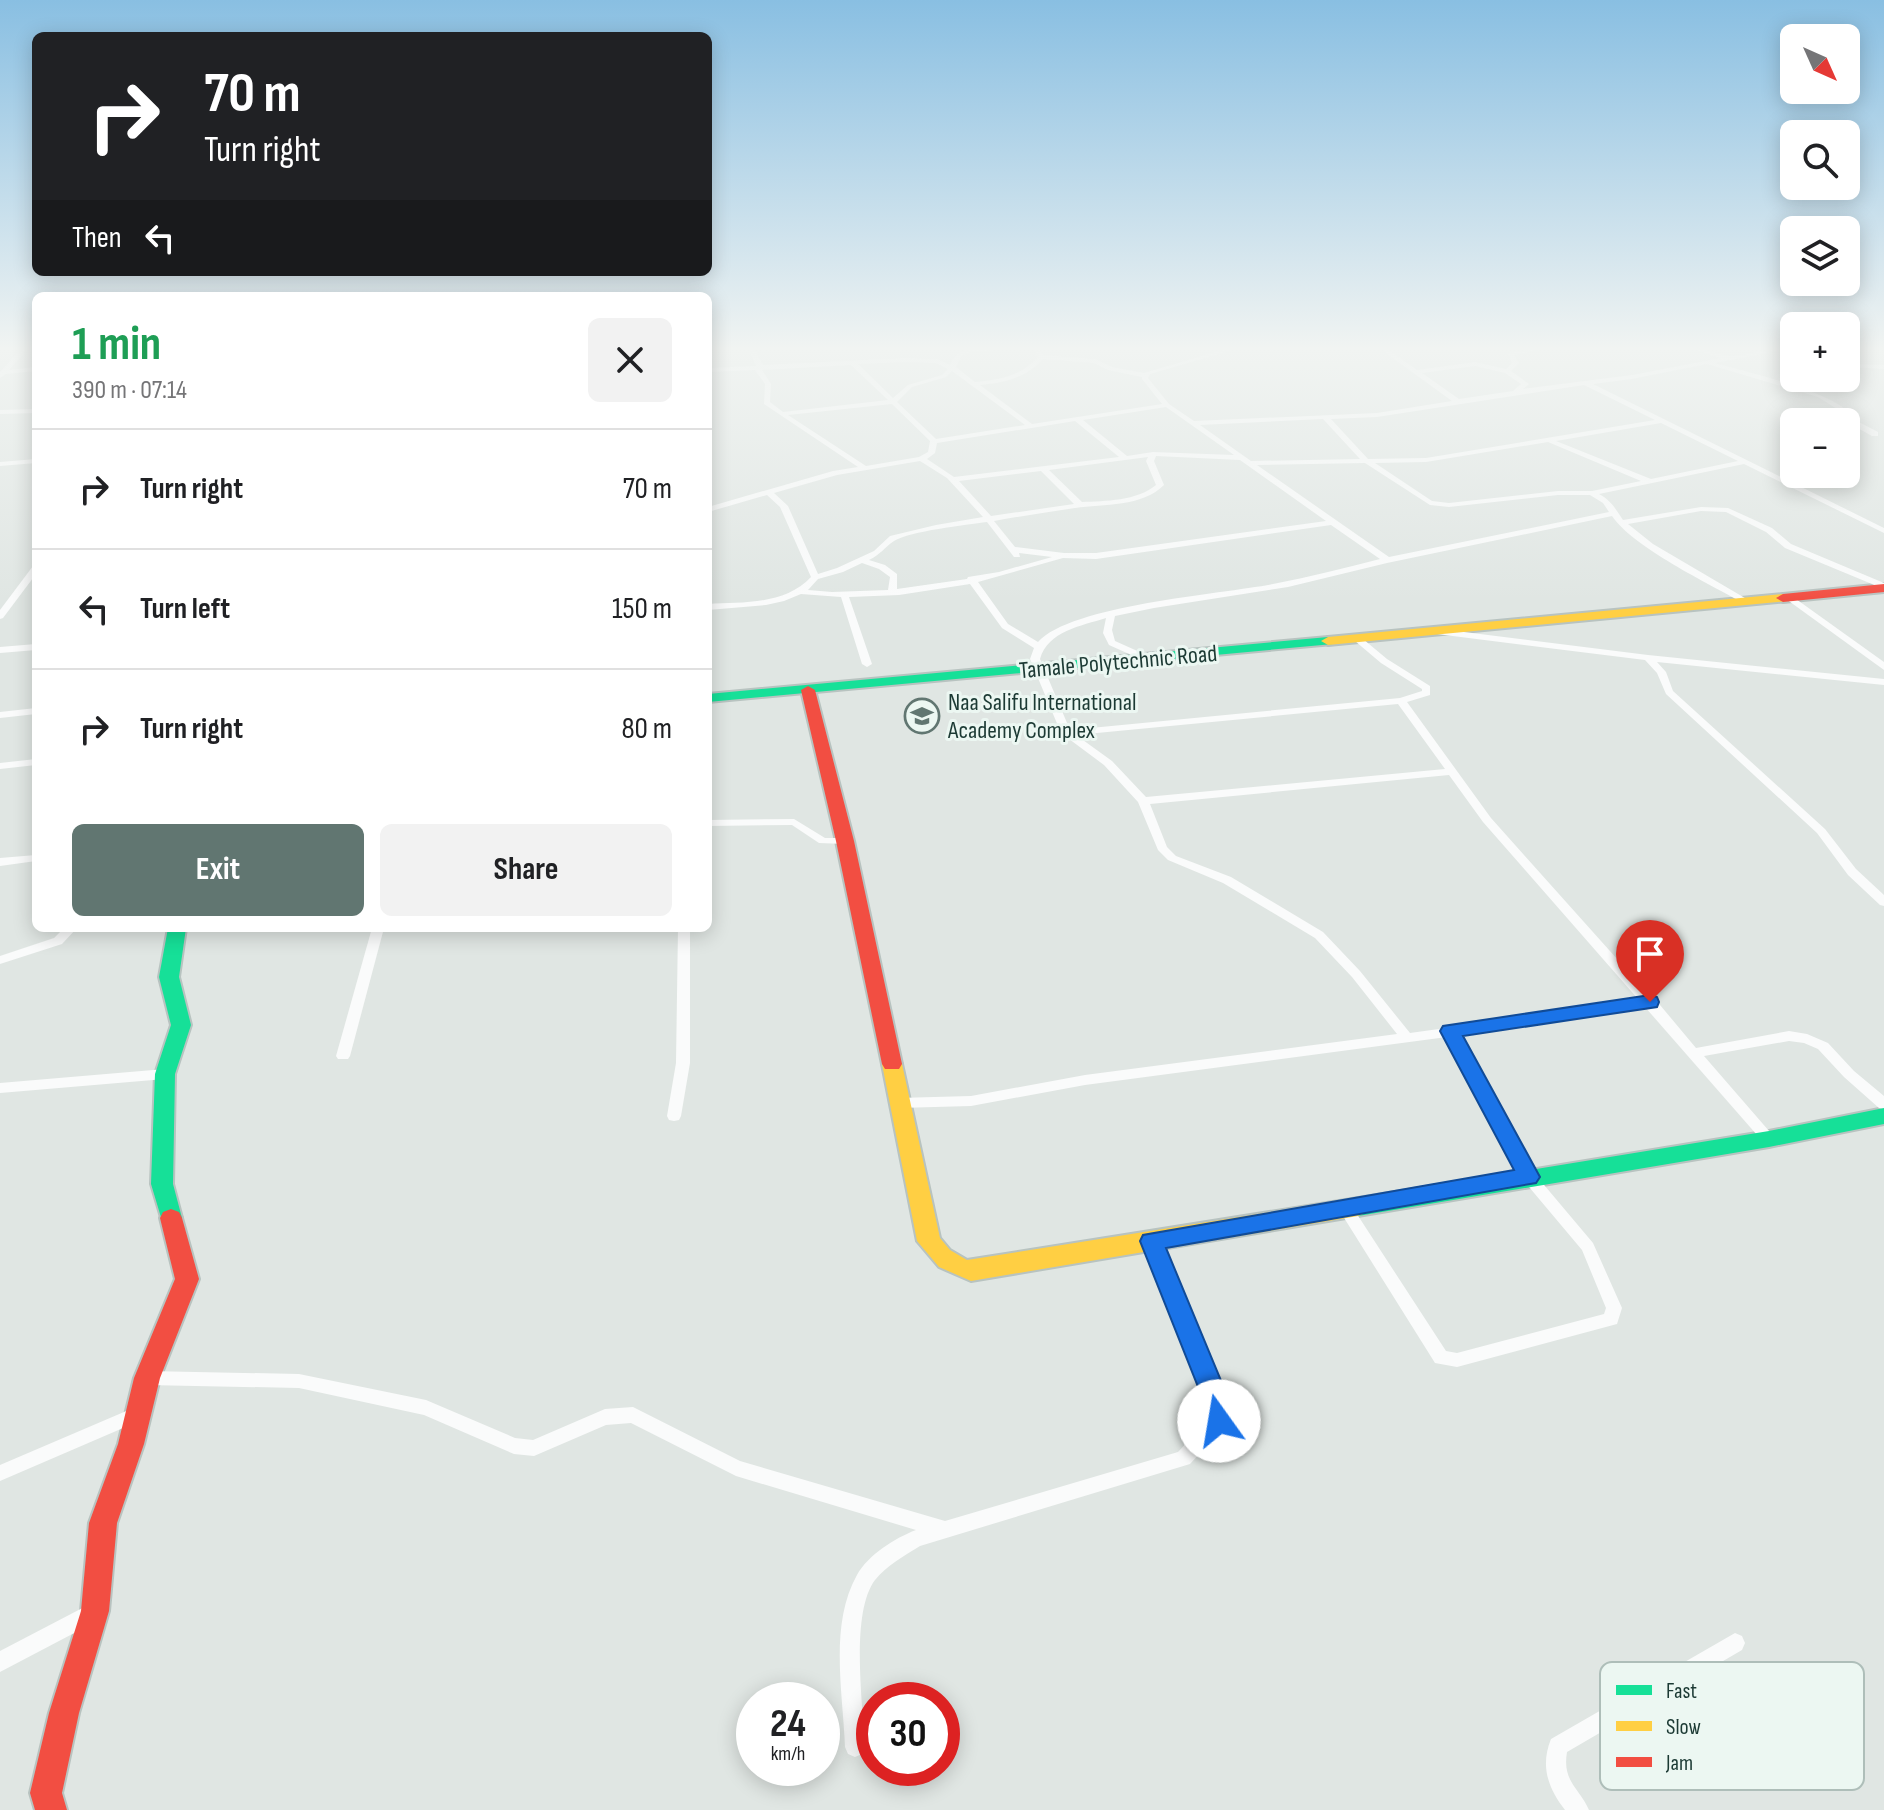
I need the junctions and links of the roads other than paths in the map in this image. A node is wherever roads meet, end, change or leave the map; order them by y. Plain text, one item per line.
1 (809, 432) edge
2 (925, 432) edge
3 (994, 432) edge
4 (1094, 432) edge
5 (1207, 432) edge
6 (1339, 432) edge
7 (1599, 432) edge
8 (1679, 432) edge
9 (1872, 432) edge
10 (1875, 434) dead end
11 (934, 441) junction
12 (1550, 441) junction
13 (1153, 454) junction
14 (1125, 458) junction
15 (921, 459) junction
16 (1246, 460) junction
17 (1365, 460) junction
18 (32, 461) edge
19 (1741, 463) junction
20 (0, 464) edge
21 (1042, 467) junction
22 (864, 468) junction
23 (953, 479) junction
24 (1649, 481) junction
25 (1592, 493) junction
26 (770, 494) junction
27 (1080, 505) junction
28 (712, 509) edge
29 (1616, 513) junction
30 (989, 519) junction
31 (1333, 522) junction
32 (1621, 523) junction
33 (1884, 531) edge
34 (1012, 549) junction
35 (1064, 556) junction
36 (862, 560) junction
37 (1387, 560) junction
38 (1026, 565) junction
39 (32, 573) edge
40 (815, 577) junction
41 (971, 579) junction
42 (1884, 587) edge
43 (892, 591) junction
44 (802, 592) junction
45 (844, 594) junction
46 (1789, 597) junction
47 (1746, 601) junction
48 (712, 607) edge
49 (0, 616) edge
50 (1111, 616) junction
51 (1432, 631) junction
52 (1360, 641) junction
53 (1038, 646) junction
54 (32, 647) edge
55 (0, 650) edge
56 (1648, 658) junction
57 (1150, 660) junction
58 (867, 664) dead end
59 (1884, 667) edge
60 (1037, 670) junction
61 (1884, 682) edge
62 (808, 690) junction
63 (712, 698) edge
64 (1401, 701) junction
65 (32, 711) edge
66 (0, 715) edge
67 (1066, 733) junction
68 (32, 762) edge
69 (0, 766) edge
70 (1452, 772) junction
71 (1143, 801) junction
72 (712, 823) edge
73 (845, 841) junction
74 (32, 858) edge
75 (0, 862) edge
76 (1884, 902) edge
77 (67, 932) edge
78 (176, 932) edge
79 (377, 932) edge
80 (684, 932) edge
81 (0, 960) edge
82 (1650, 1002) junction
83 (1450, 1031) junction
84 (1406, 1037) junction
85 (1694, 1053) junction
86 (343, 1056) dead end
87 (165, 1074) junction
88 (0, 1088) edge
89 (898, 1103) junction
90 (1884, 1104) edge
91 (674, 1116) dead end
92 (1884, 1116) edge
93 (1769, 1139) junction
94 (1529, 1177) junction
95 (1346, 1209) junction
96 (1152, 1241) junction
97 (147, 1378) junction
98 (138, 1414) junction
99 (0, 1473) edge
100 (945, 1530) junction
101 (95, 1611) junction
102 (1735, 1643) dead end
103 (0, 1662) edge
104 (1702, 1662) edge
105 (1600, 1722) edge
106 (855, 1747) dead end
107 (51, 1810) edge
108 (1578, 1810) edge

1 - 22 street
2 - 11 street
3 - 11 street
4 - 14 street
5 - 16 street
6 - 17 street
7 - 12 street
8 - 19 street
9 - 10 street
11 - 15 street
12 - 17 street
12 - 24 street
13 - 14 street
13 - 16 street
13 - 27 street
14 - 21 street
15 - 22 street
15 - 23 street
16 - 17 street
16 - 31 street
17 - 25 street
18 - 20 street
19 - 24 street
19 - 33 street
21 - 23 street
21 - 27 street
22 - 26 street
23 - 30 street
24 - 25 street
25 - 29 street
26 - 28 street
26 - 40 street
27 - 30 street
29 - 32 street
29 - 37 street
30 - 34 street
30 - 36 street
31 - 35 street
31 - 37 street
32 - 42 street
32 - 47 street
34 - 35 street
34 - 38 street
35 - 38 street
36 - 40 street
36 - 43 street
37 - 50 street
38 - 41 street
39 - 49 street
40 - 44 street
41 - 43 street
41 - 53 street
42 - 46 street, Tamale Polytechnic Road
43 - 45 street
44 - 45 street
44 - 48 street
45 - 58 street
46 - 47 street, Tamale Polytechnic Road
46 - 59 street
47 - 51 street, Tamale Polytechnic Road
50 - 53 street
50 - 57 street
51 - 52 street, Tamale Polytechnic Road
51 - 56 street
52 - 57 street, Tamale Polytechnic Road
52 - 64 street
53 - 60 street
54 - 55 street
56 - 61 street
56 - 76 street
57 - 60 street, Tamale Polytechnic Road
60 - 62 street, Tamale Polytechnic Road
60 - 67 street
62 - 63 street, Tamale Polytechnic Road
62 - 73 street
64 - 67 street
64 - 70 street
65 - 66 street
67 - 71 street
68 - 69 street
70 - 71 street
70 - 82 street
71 - 84 street
72 - 73 street
73 - 89 street
74 - 75 street
77 - 81 street
78 - 87 street
79 - 86 street
80 - 91 street
82 - 83 street
82 - 85 street
83 - 84 street
83 - 94 street
84 - 89 street
85 - 90 street
85 - 93 street
87 - 88 street
87 - 97 street
89 - 96 street
92 - 93 street
93 - 94 street
94 - 95 street
94 - 95 street
95 - 96 street
96 - 100 street
97 - 98 street
97 - 100 street
98 - 99 street
98 - 101 street
100 - 106 street
101 - 103 street
101 - 107 street
102 - 104 street
105 - 108 street

